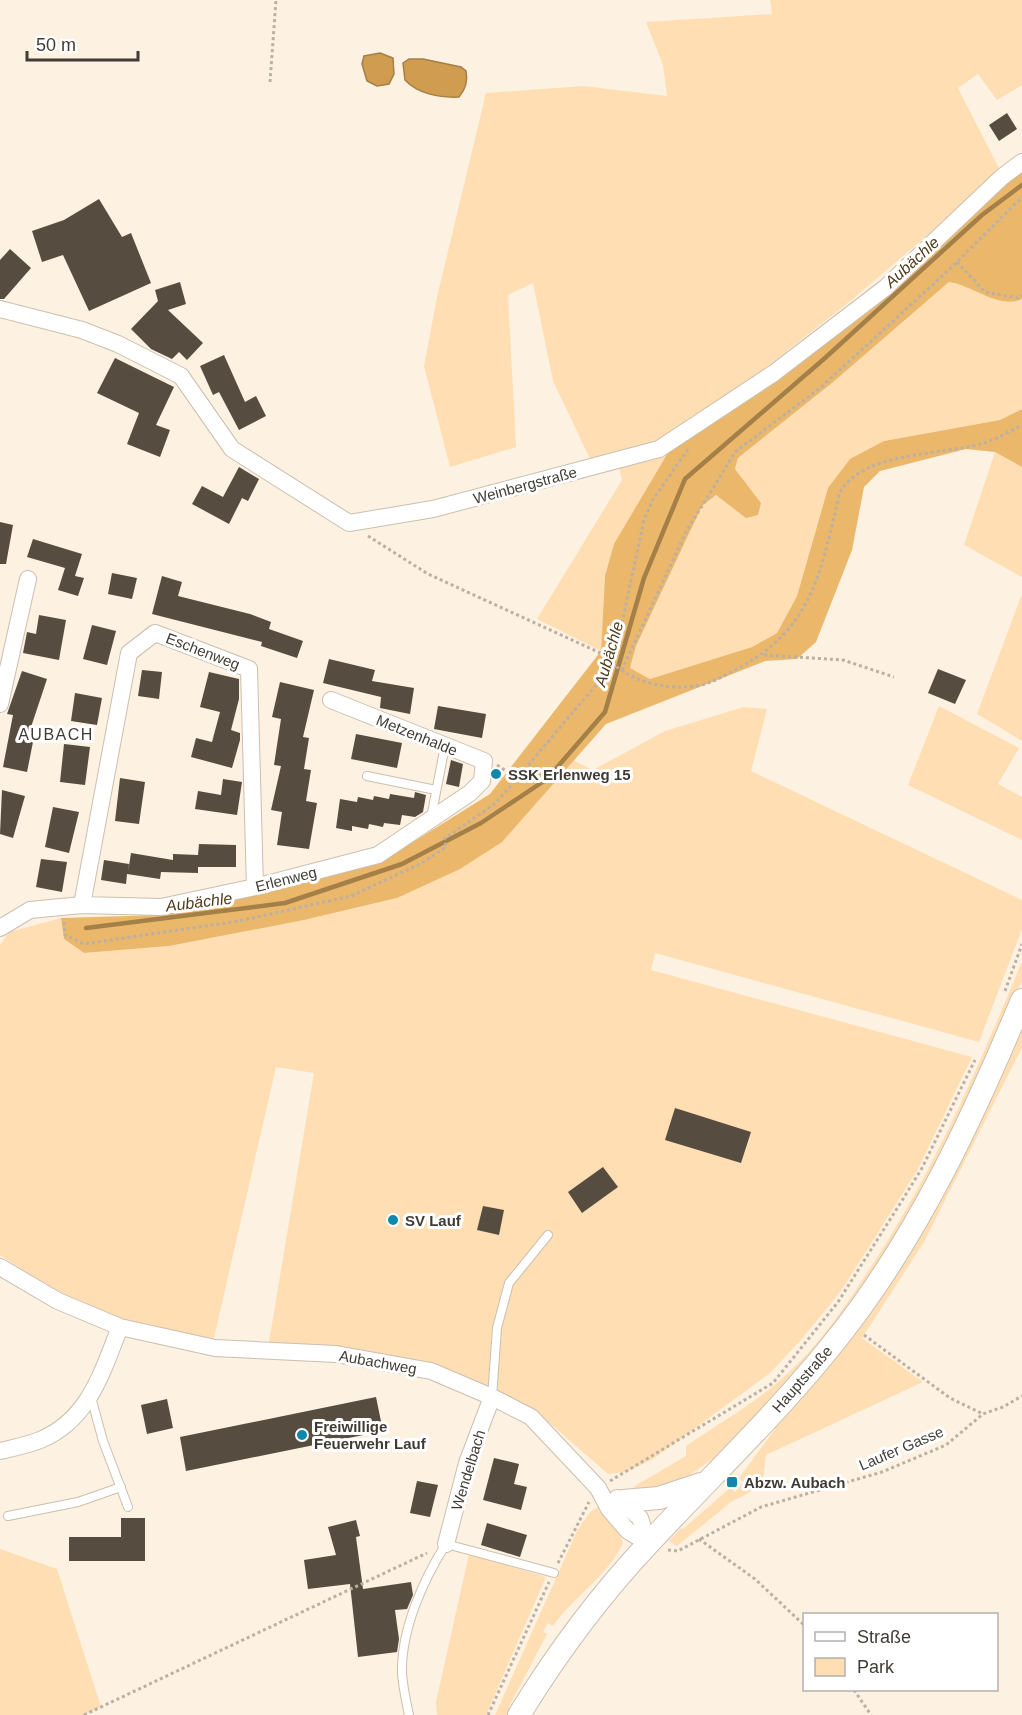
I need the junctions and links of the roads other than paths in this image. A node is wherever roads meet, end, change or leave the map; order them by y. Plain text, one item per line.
1 (1022, 162) edge
2 (0, 309) edge
3 (28, 579) dead end
4 (331, 700) dead end
5 (0, 704) edge
6 (445, 746) junction
7 (368, 776) dead end
8 (482, 782) joint
9 (436, 790) junction
10 (430, 818) junction
11 (255, 887) junction
12 (82, 905) junction
13 (0, 928) edge
14 (1013, 998) edge
15 (548, 1235) dead end
16 (0, 1267) edge
17 (120, 1327) junction
18 (91, 1397) junction
19 (492, 1397) junction
20 (0, 1451) edge
21 (708, 1481) junction
22 (121, 1487) junction
23 (598, 1488) junction
24 (623, 1501) junction
25 (128, 1507) dead end
26 (8, 1516) dead end
27 (648, 1543) junction
28 (446, 1544) junction
29 (554, 1573) road end
30 (409, 1715) edge
31 (519, 1715) edge

1 - 2 street, Weinbergstraße
3 - 5 street
4 - 6 street, Metzenhalde
6 - 8 street, Metzenhalde
6 - 9 lane
7 - 9 lane
8 - 10 street, Erlenweg
9 - 10 lane
10 - 11 street, Erlenweg
11 - 12 street, Erlenweg
11 - 12 street, Eschenweg
12 - 13 street, Erlenweg
14 - 21 main road, Hauptstraße
15 - 19 lane
16 - 17 street, Aubachweg
17 - 18 street
17 - 19 street, Aubachweg
18 - 20 street
18 - 22 lane
19 - 23 street, Aubachweg
19 - 28 street, Wendelbach
21 - 24 main road
21 - 27 main road, Hauptstraße
22 - 25 lane
22 - 26 lane
23 - 24 street, Aubachweg
23 - 27 street, Aubachweg
24 - 27 street, Aubachweg
27 - 31 main road, Hauptstraße
28 - 29 lane
28 - 30 lane

